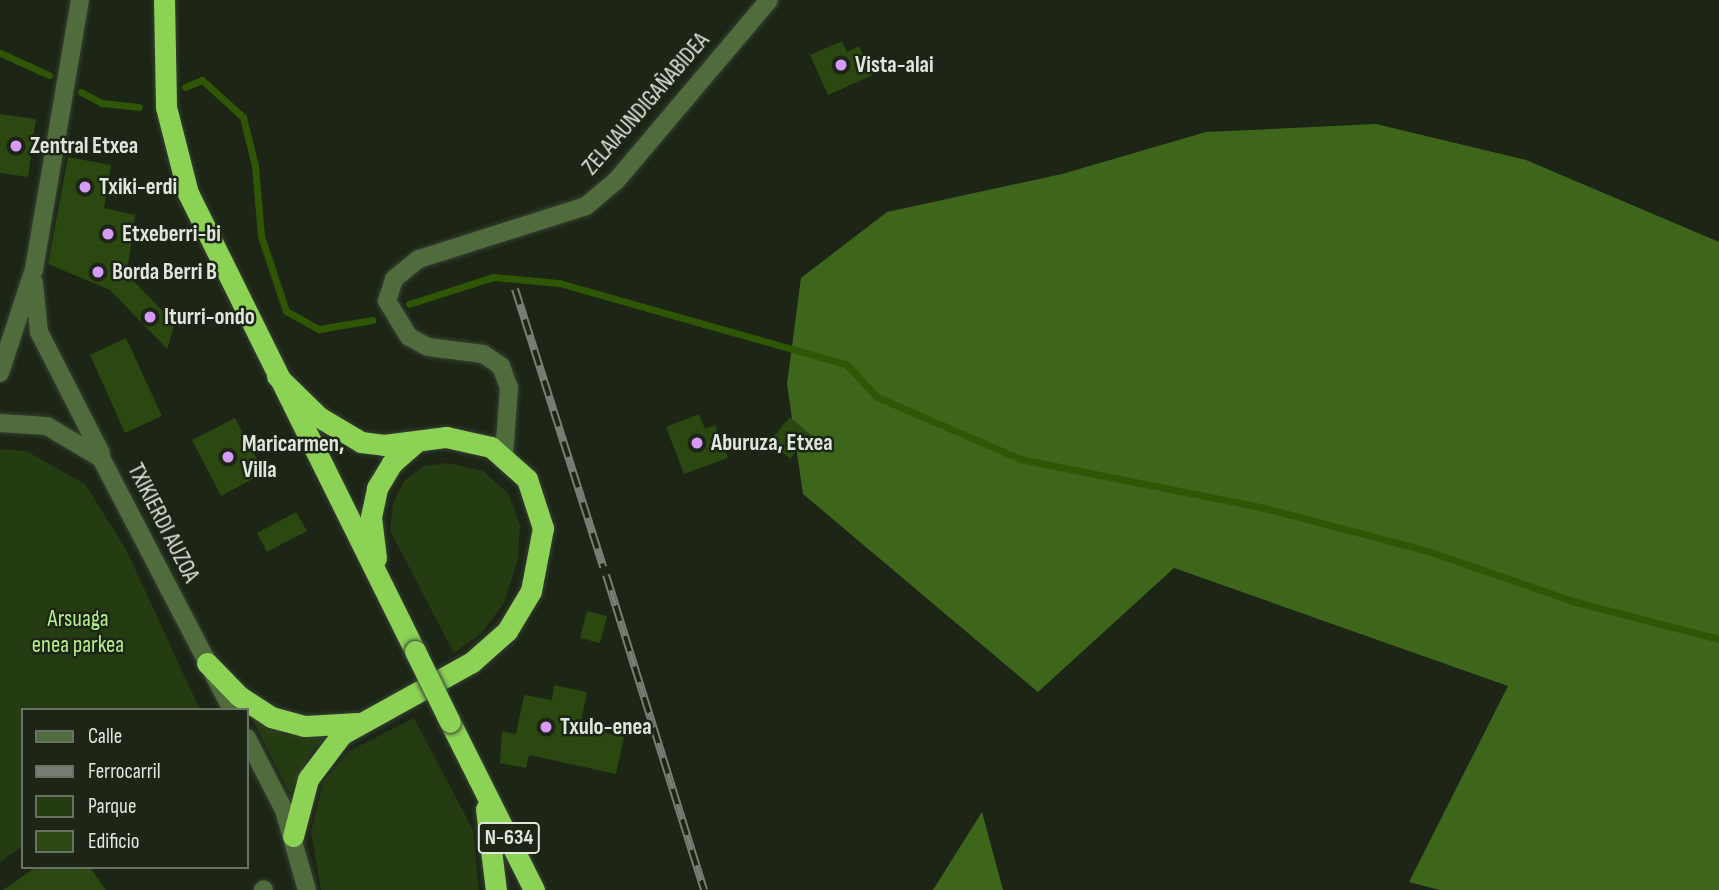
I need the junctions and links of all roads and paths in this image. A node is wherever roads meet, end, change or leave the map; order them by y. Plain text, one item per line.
1 (80, 0) edge
2 (164, 0) edge
3 (769, 0) edge
4 (34, 269) junction
5 (0, 373) edge
6 (277, 376) junction
7 (0, 423) edge
8 (415, 443) junction
9 (504, 455) junction
10 (113, 474) junction
11 (381, 584) junction
12 (207, 663) junction
13 (231, 708) edge
14 (358, 723) junction
15 (248, 740) edge
16 (483, 786) junction
17 (293, 836) junction
18 (307, 890) edge
19 (496, 890) edge
20 (534, 890) edge

1 - 4 street
2 - 6 highway, N-634
3 - 9 street, ZELAIAUNDIGAÑABIDEA
4 - 5 street
4 - 10 street
6 - 8 highway
6 - 11 highway, N-634
7 - 10 street, TXIKIERDI AUZOA
8 - 9 highway
8 - 11 highway
9 - 14 highway
10 - 12 street, TXIKIERDI AUZOA
11 - 16 highway, N-634, bridge
12 - 13 street, TXIKIERDI AUZOA
12 - 14 highway
14 - 17 highway
15 - 17 street
16 - 19 highway
16 - 20 highway, N-634
17 - 18 street

